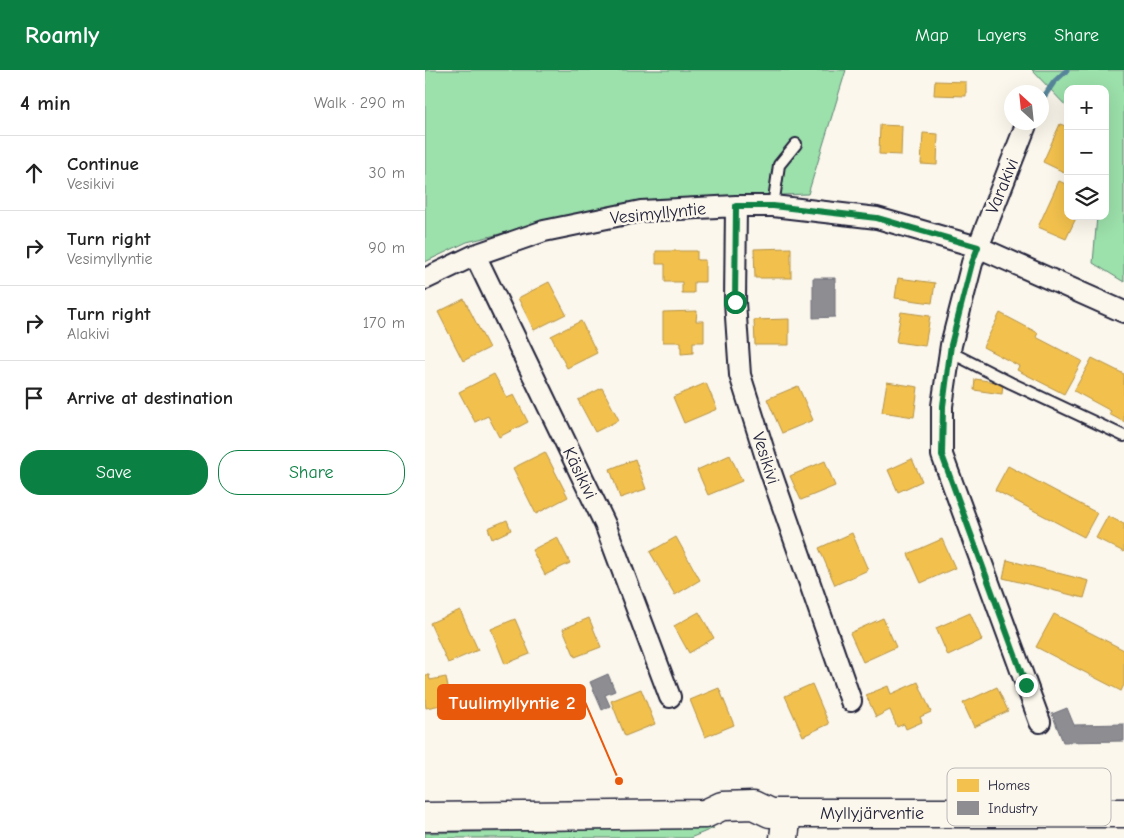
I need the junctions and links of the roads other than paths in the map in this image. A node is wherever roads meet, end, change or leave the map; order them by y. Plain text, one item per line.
1 (1025, 130) edge
2 (796, 144) dead end
3 (736, 206) junction
4 (773, 206) junction
5 (978, 247) junction
6 (475, 255) junction
7 (425, 279) edge
8 (1124, 312) edge
9 (950, 352) junction
10 (1124, 436) edge
11 (671, 697) dead end
12 (851, 701) dead end
13 (1040, 722) dead end
14 (1111, 813) edge
15 (1124, 813) edge
16 (425, 817) edge
17 (947, 817) edge
18 (780, 821) edge

1 - 5 street, Varakivi
2 - 4 lane
3 - 4 street, Vesimyllyntie
3 - 6 street, Vesimyllyntie
3 - 12 street, Vesikivi
4 - 5 street, Vesimyllyntie
5 - 8 street, Vesimyllyntie
5 - 9 street, Varakivi
6 - 7 street, Vesimyllyntie
6 - 11 street, Käsikivi
9 - 10 lane
9 - 13 street, Varakivi
14 - 15 main road, Myllyjärventie
16 - 18 main road, Myllyjärventie
17 - 18 main road, Myllyjärventie

